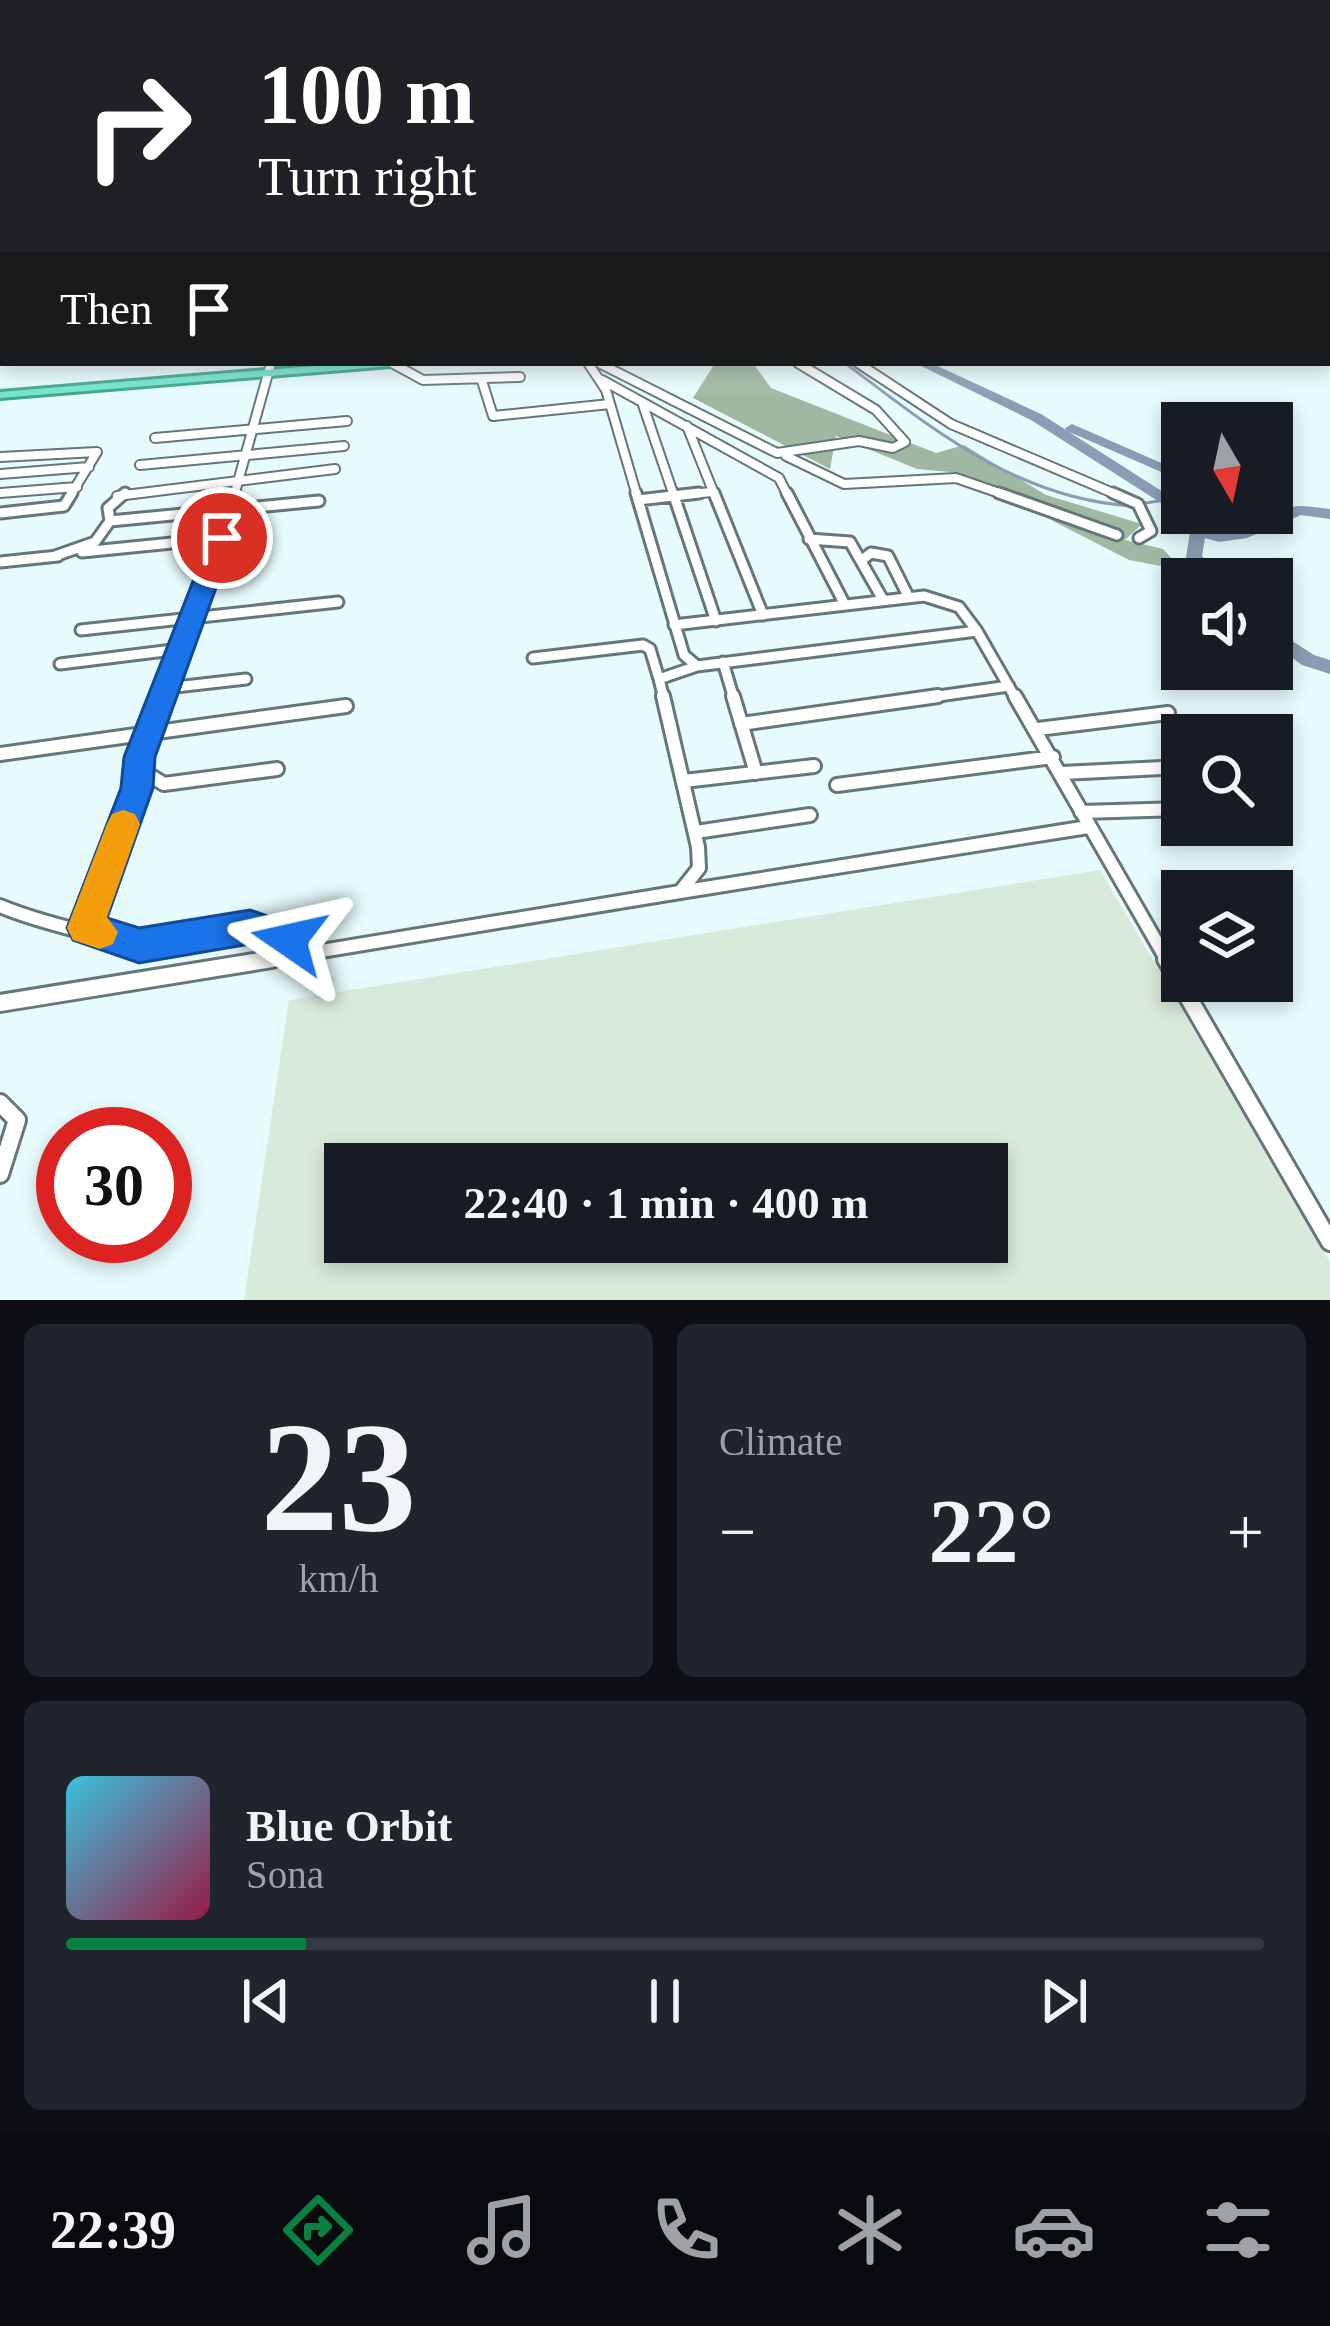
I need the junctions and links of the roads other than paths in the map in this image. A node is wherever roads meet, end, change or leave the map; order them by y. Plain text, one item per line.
1 (318, 366) edge
2 (397, 366) edge
3 (591, 366) edge
4 (605, 366) edge
5 (803, 366) edge
6 (864, 366) edge
7 (269, 368) edge
8 (520, 377) dead end
9 (602, 380) junction
10 (482, 381) junction
11 (0, 395) edge
12 (610, 404) junction
13 (645, 406) junction
14 (347, 421) dead end
15 (687, 427) junction
16 (254, 430) junction
17 (155, 438) dead end
18 (344, 446) dead end
19 (784, 454) junction
20 (0, 457) edge
21 (247, 457) junction
22 (140, 465) dead end
23 (88, 467) junction
24 (335, 469) dead end
25 (0, 474) edge
26 (240, 478) junction
27 (77, 487) junction
28 (711, 492) junction
29 (0, 493) edge
30 (674, 496) junction
31 (638, 500) junction
32 (319, 501) dead end
33 (230, 509) junction
34 (0, 513) edge
35 (110, 521) junction
36 (1117, 535) dead end
37 (222, 538) junction
38 (809, 538) junction
39 (1139, 538) dead end
40 (55, 556) junction
41 (862, 560) junction
42 (0, 562) edge
43 (908, 596) junction
44 (882, 598) junction
45 (338, 602) dead end
46 (844, 604) junction
47 (763, 615) junction
48 (194, 618) junction
49 (716, 621) junction
50 (674, 626) junction
51 (81, 630) dead end
52 (976, 631) junction
53 (181, 650) junction
54 (533, 658) dead end
55 (723, 662) junction
56 (687, 663) junction
57 (60, 664) dead end
58 (246, 679) dead end
59 (658, 679) junction
60 (1009, 686) junction
61 (167, 688) junction
62 (346, 706) dead end
63 (1168, 713) dead end
64 (741, 724) junction
65 (1038, 729) junction
66 (150, 734) junction
67 (0, 754) edge
68 (1053, 757) junction
69 (814, 766) dead end
70 (1161, 767) edge
71 (141, 770) junction
72 (277, 770) dead end
73 (756, 772) junction
74 (1063, 773) junction
75 (684, 781) junction
76 (837, 785) dead end
77 (1161, 810) edge
78 (1081, 812) junction
79 (810, 815) dead end
80 (1088, 827) junction
81 (696, 832) junction
82 (699, 868) junction
83 (717, 887) junction
84 (680, 892) junction
85 (0, 906) edge
86 (86, 928) junction
87 (306, 956) junction
88 (0, 1003) edge
89 (0, 1103) edge
90 (0, 1174) edge
91 (1330, 1242) edge

1 - 7 highway
2 - 10 street
3 - 9 street
4 - 19 street
5 - 19 street
6 - 39 street
7 - 11 highway
7 - 16 street
8 - 10 street
9 - 12 street
9 - 13 street
10 - 12 street
12 - 31 street
13 - 15 street
13 - 30 street
14 - 16 street
15 - 28 street
15 - 38 street
16 - 17 street
16 - 21 street
18 - 21 street
19 - 36 street
20 - 23 street
21 - 22 street
21 - 26 street
23 - 25 street
23 - 27 street
24 - 26 street
26 - 33 street
26 - 35 street
27 - 29 street
27 - 34 street
28 - 30 street
28 - 47 street
30 - 31 street
30 - 49 street
31 - 50 street
32 - 33 street
33 - 35 street
33 - 37 street
35 - 40 street
37 - 40 street
37 - 48 street
38 - 41 street
38 - 46 street
40 - 42 street
41 - 43 street
41 - 44 street
43 - 44 street
43 - 52 street
44 - 46 street
45 - 48 street
46 - 47 street
47 - 49 street
48 - 51 street
48 - 53 street
49 - 50 street
50 - 56 street
52 - 55 street
52 - 60 street
53 - 57 street
53 - 61 street
54 - 59 street
55 - 56 street
55 - 64 street
56 - 59 street
58 - 61 street
59 - 75 street
60 - 64 street
60 - 65 street
61 - 66 street
62 - 66 street
63 - 65 street
64 - 73 street
65 - 68 street
66 - 67 street
66 - 71 street
68 - 74 street
68 - 76 street
69 - 73 street
70 - 74 street
71 - 72 street
71 - 86 street
73 - 75 street
74 - 78 street
75 - 81 street
77 - 78 street
78 - 80 street
79 - 81 street
80 - 83 street
80 - 91 street
81 - 82 street
82 - 83 street
82 - 84 street
83 - 84 street
84 - 87 street
85 - 86 street
86 - 87 street
87 - 88 street
89 - 90 street

